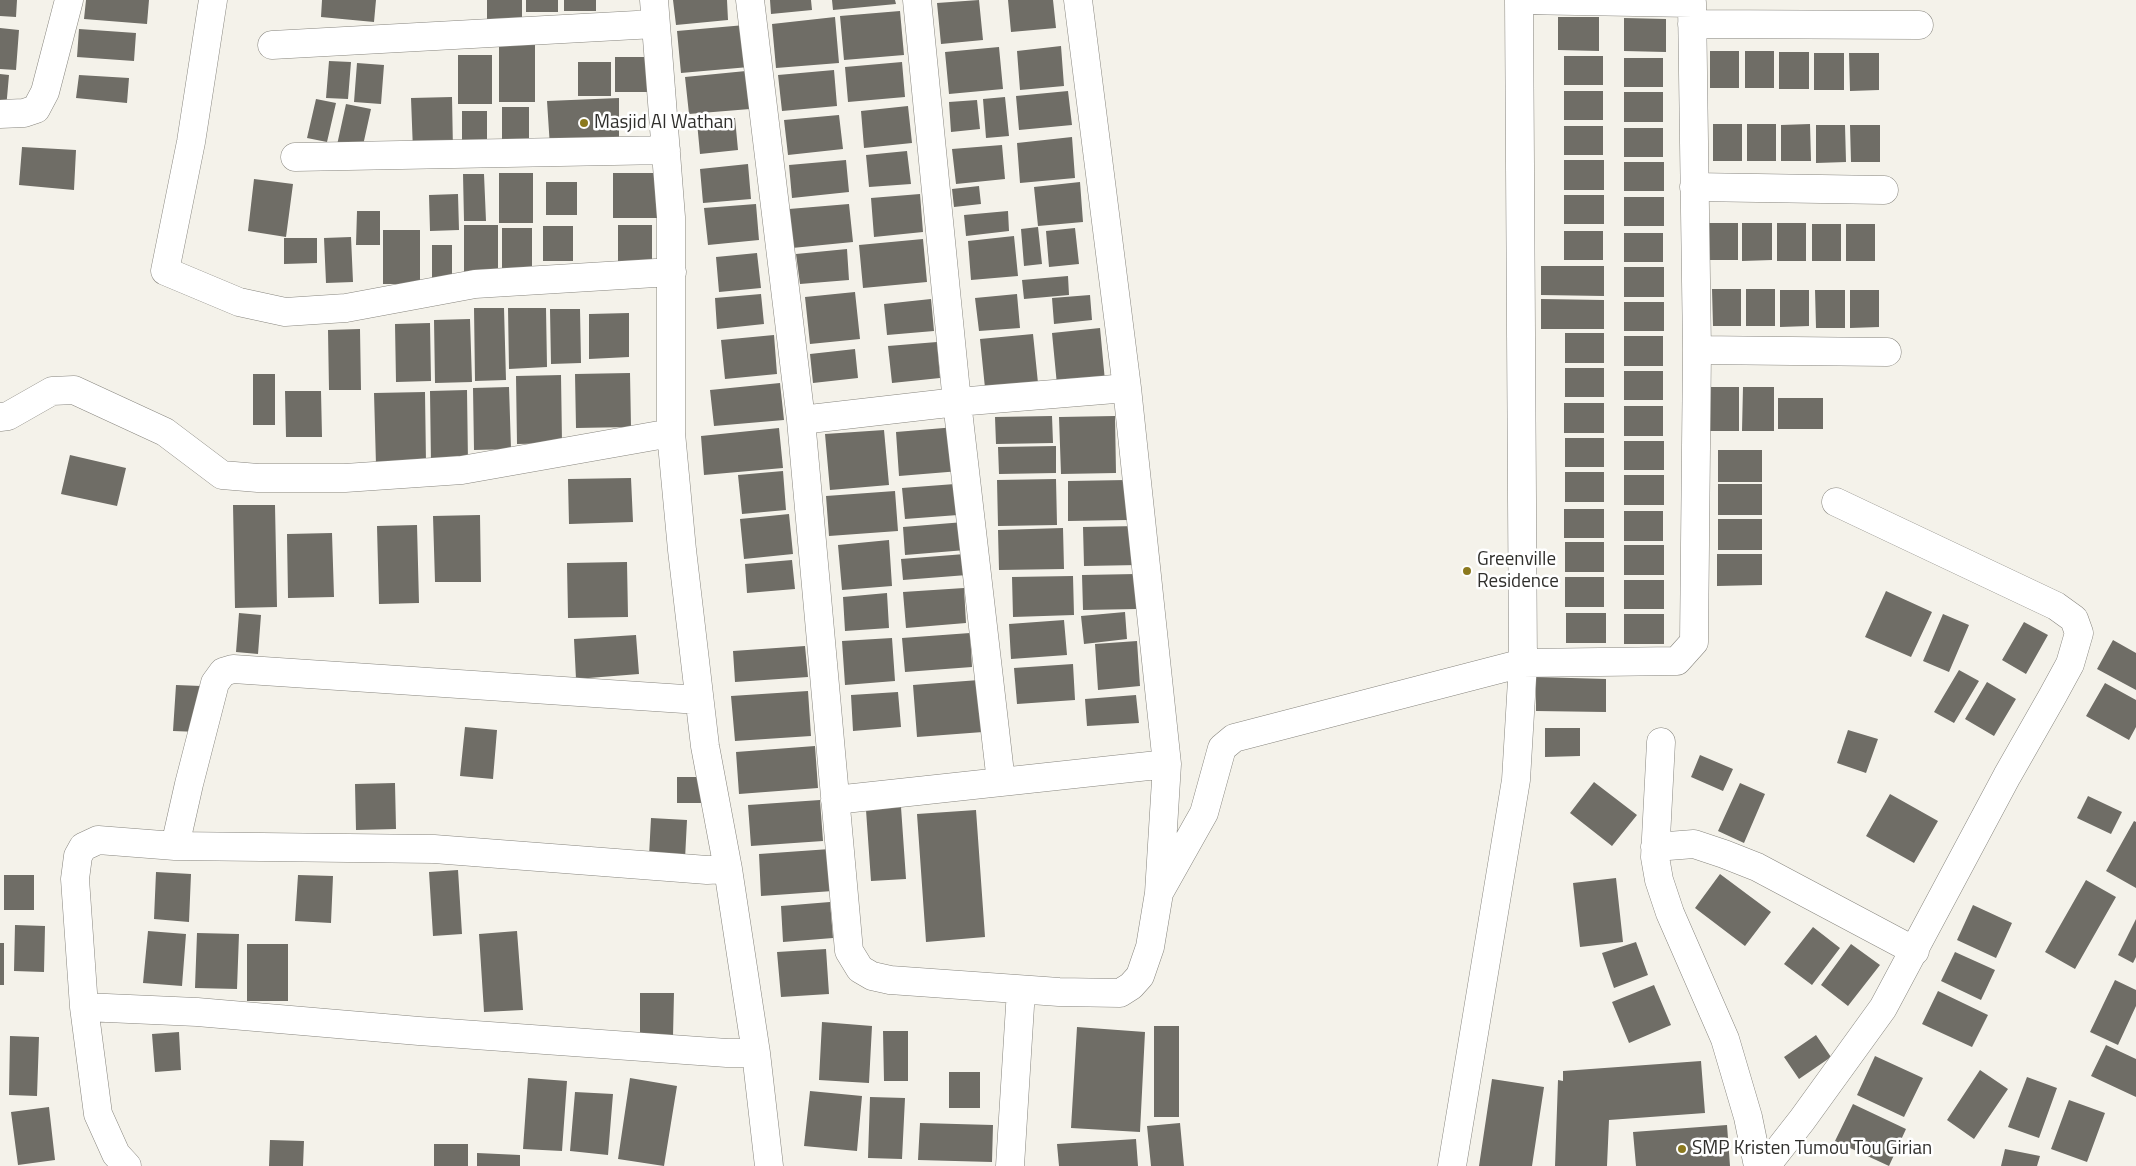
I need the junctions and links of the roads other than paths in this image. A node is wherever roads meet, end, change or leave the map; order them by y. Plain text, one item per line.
1 (69, 0) edge
2 (214, 0) edge
3 (750, 0) edge
4 (916, 0) edge
5 (1078, 0) edge
6 (1519, 0) edge
7 (1692, 9) edge
8 (655, 12) edge
9 (1919, 25) dead end
10 (272, 45) dead end
11 (0, 114) edge
12 (666, 150) junction
13 (296, 157) dead end
14 (1694, 188) junction
15 (1884, 190) dead end
16 (672, 272) junction
17 (1697, 350) junction
18 (1888, 352) dead end
19 (1127, 388) junction
20 (958, 402) junction
21 (0, 417) edge
22 (802, 420) junction
23 (670, 433) junction
24 (1836, 502) dead end
25 (1523, 663) junction
26 (700, 700) junction
27 (1661, 742) dead end
28 (1167, 764) junction
29 (1001, 782) junction
30 (836, 800) junction
31 (175, 846) junction
32 (1655, 847) junction
33 (728, 869) junction
34 (1159, 893) junction
35 (1915, 951) junction
36 (1021, 990) junction
37 (84, 1008) junction
38 (756, 1053) junction
39 (127, 1166) edge
40 (773, 1166) edge
41 (1010, 1166) edge
42 (1452, 1166) edge
43 (1758, 1166) edge
44 (1766, 1166) edge

1 - 11 street
2 - 16 street
3 - 22 street
4 - 20 street
5 - 19 street
6 - 7 street
6 - 25 street
7 - 9 street
7 - 14 street
8 - 10 street
8 - 12 street
12 - 13 street
12 - 16 street
14 - 15 street
14 - 17 street
16 - 23 street
17 - 18 street
17 - 25 street
19 - 20 street
19 - 28 street
20 - 22 street
20 - 29 street
21 - 23 street
22 - 30 street
23 - 26 street
24 - 35 street
25 - 34 street
25 - 42 street
26 - 31 street
26 - 33 street
27 - 32 street
28 - 29 street
28 - 34 street
29 - 30 street
30 - 36 street
31 - 33 street
31 - 37 street
32 - 35 street
32 - 43 street
33 - 38 street
34 - 36 street
35 - 44 street
36 - 41 street
37 - 38 street
37 - 39 street
38 - 40 street

